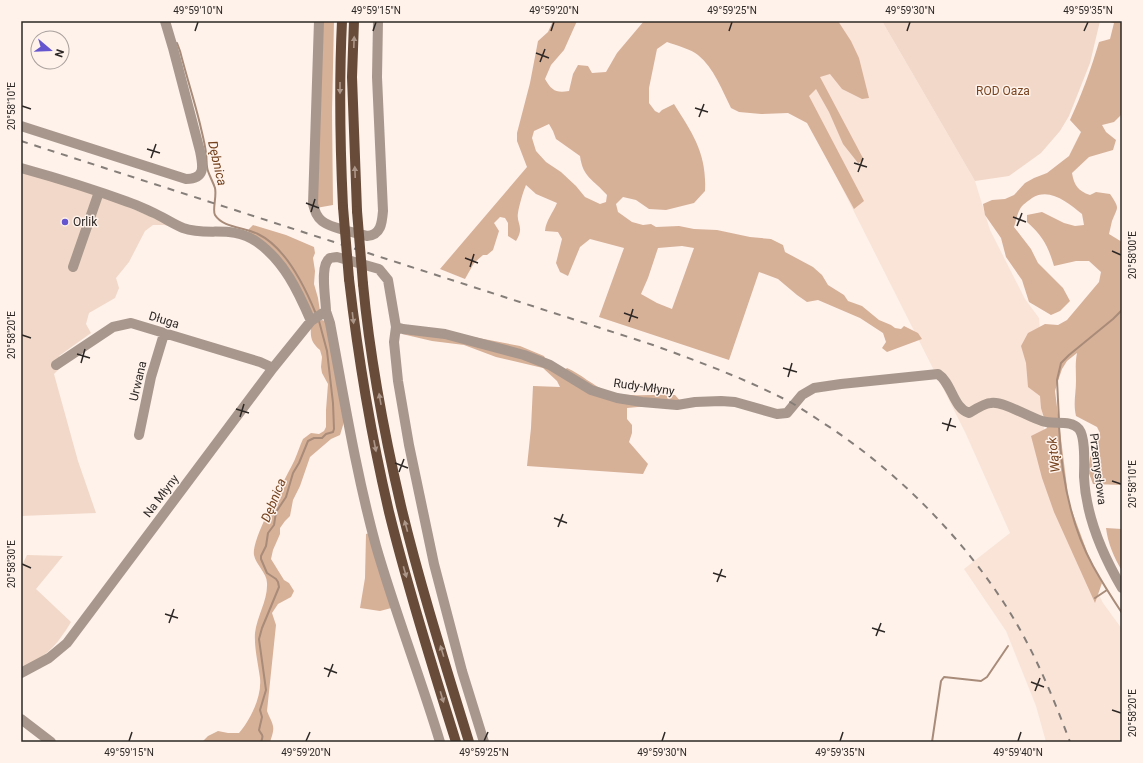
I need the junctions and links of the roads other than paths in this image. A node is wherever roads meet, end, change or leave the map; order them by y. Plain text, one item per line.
1 (165, 21) edge
2 (319, 21) edge
3 (342, 21) edge
4 (354, 21) edge
5 (378, 21) edge
6 (21, 126) edge
7 (21, 168) edge
8 (99, 192) junction
9 (73, 267) dead end
10 (326, 311) junction
11 (310, 321) junction
12 (396, 327) junction
13 (164, 334) junction
14 (56, 365) dead end
15 (273, 368) junction
16 (1025, 415) joint
17 (139, 434) dead end
18 (1122, 588) edge
19 (21, 673) edge
20 (21, 719) edge
21 (51, 742) edge
22 (440, 742) edge
23 (456, 742) edge
24 (469, 742) edge
25 (484, 742) edge

1 - 6 street
2 - 5 street
3 -> 23 main road, bridge
24 -> 4 main road, bridge
7 - 8 street
8 - 9 street
8 - 11 street
10 - 11 street
10 - 12 street
10 - 22 street
11 - 15 street, Na Młyny
12 - 16 street, Rudy-Młyny
12 - 25 street
13 - 14 street, Długa
13 - 15 street, Długa
13 - 17 street, Urwana
15 - 19 street, Na Młyny
16 - 18 street, Przemysłowa
20 - 21 street

